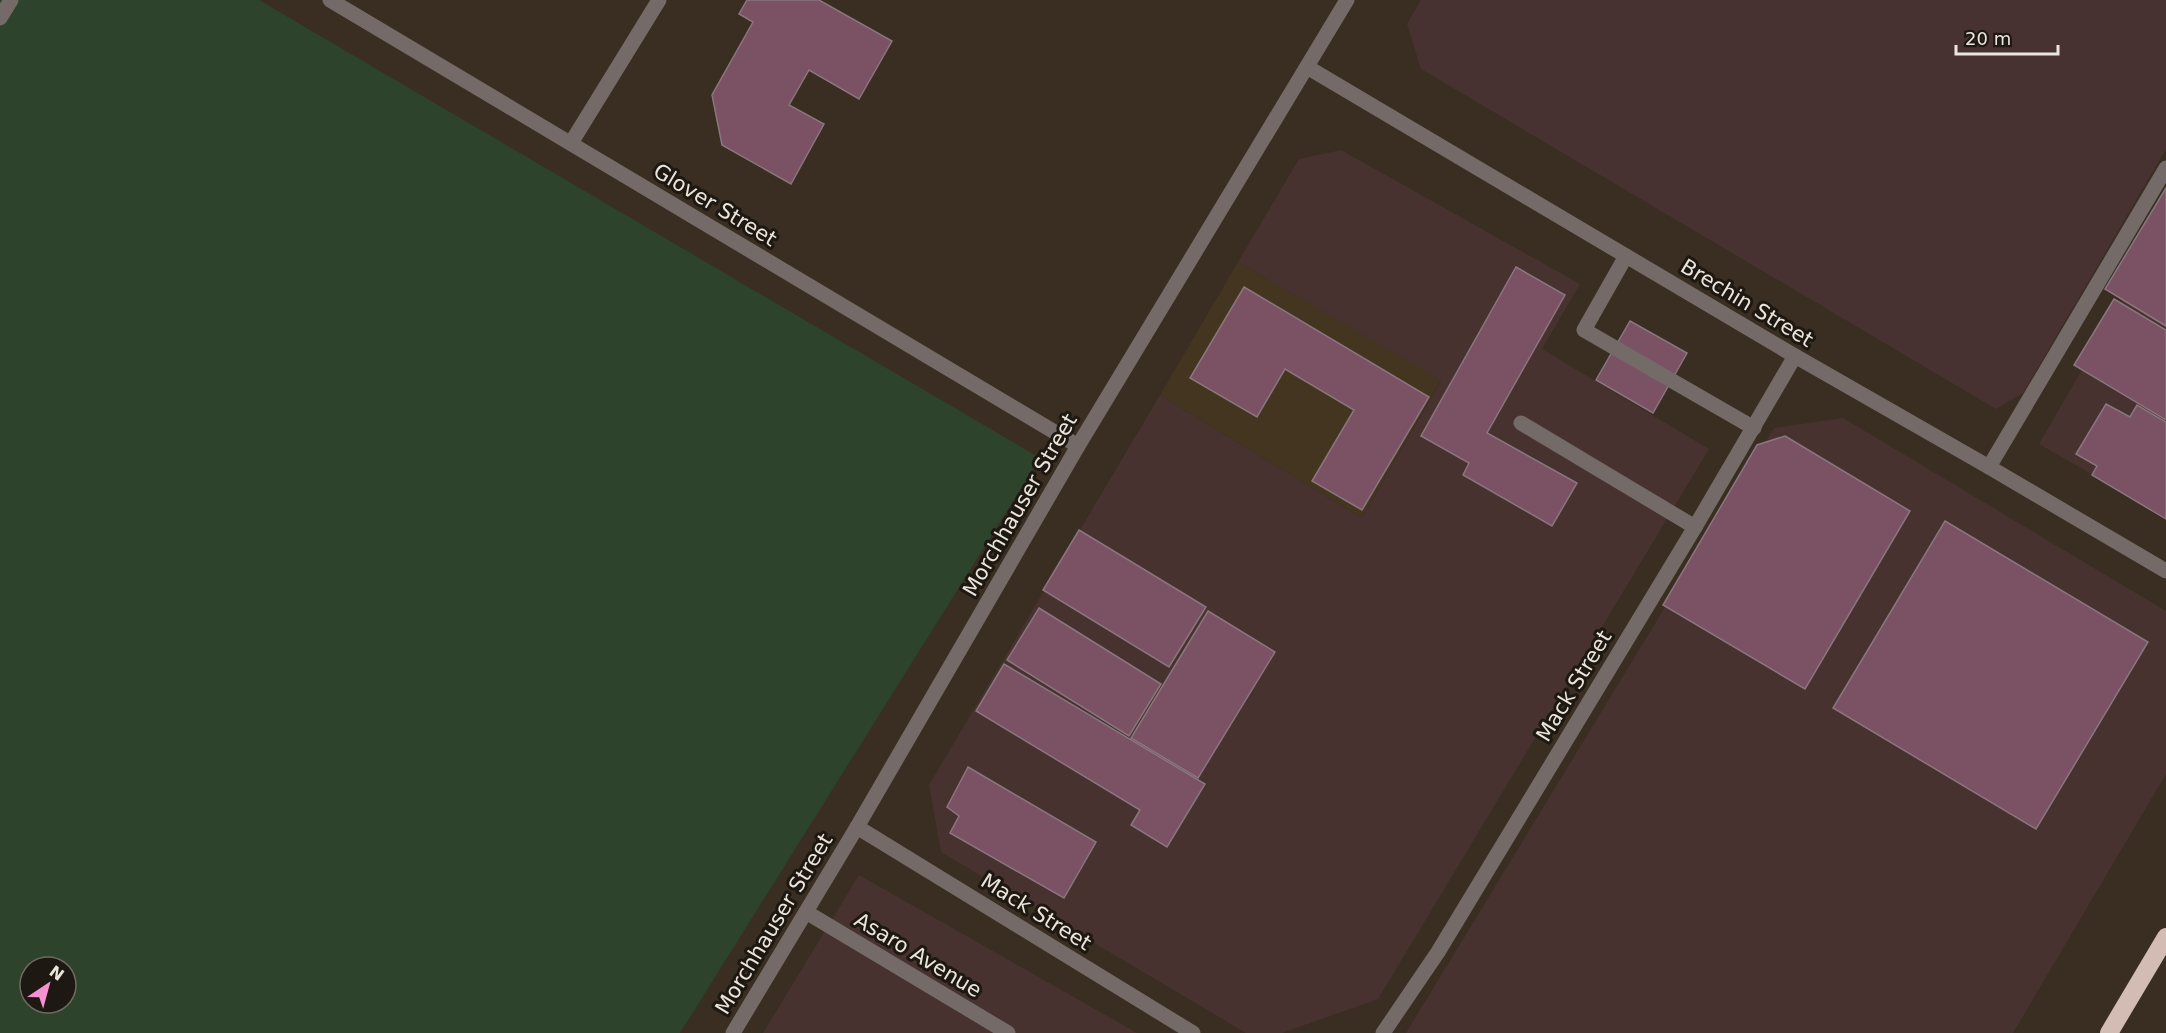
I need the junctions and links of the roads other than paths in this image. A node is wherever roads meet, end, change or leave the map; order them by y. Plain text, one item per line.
1 (11, 0) edge
2 (330, 0) edge
3 (659, 0) edge
4 (1347, 0) edge
5 (0, 18) edge
6 (1307, 67) junction
7 (571, 143) junction
8 (2166, 168) edge
9 (1626, 256) junction
10 (1795, 356) junction
11 (1521, 423) dead end
12 (1754, 428) junction
13 (1078, 446) junction
14 (1989, 467) junction
15 (1695, 527) junction
16 (2166, 571) edge
17 (857, 827) junction
18 (806, 912) junction
19 (2166, 937) edge
20 (733, 1033) edge
21 (1008, 1033) edge
22 (1193, 1033) edge
23 (1383, 1033) edge
24 (2109, 1033) edge

1 - 5 street
2 - 7 street, Glover Street
3 - 7 street
4 - 6 street, Morchhauser Street
6 - 9 street, Brechin Street
6 - 13 street, Morchhauser Street
7 - 13 street, Glover Street
8 - 14 street
9 - 10 street, Brechin Street
9 - 12 street
10 - 12 street, Mack Street
10 - 14 street, Brechin Street
11 - 15 street
12 - 15 street, Mack Street
13 - 17 street, Morchhauser Street
14 - 16 street, Brechin Street
15 - 23 street, Mack Street
17 - 18 street, Morchhauser Street
17 - 22 street, Mack Street
18 - 20 street, Morchhauser Street
18 - 21 street, Asaro Avenue
19 - 24 highway

